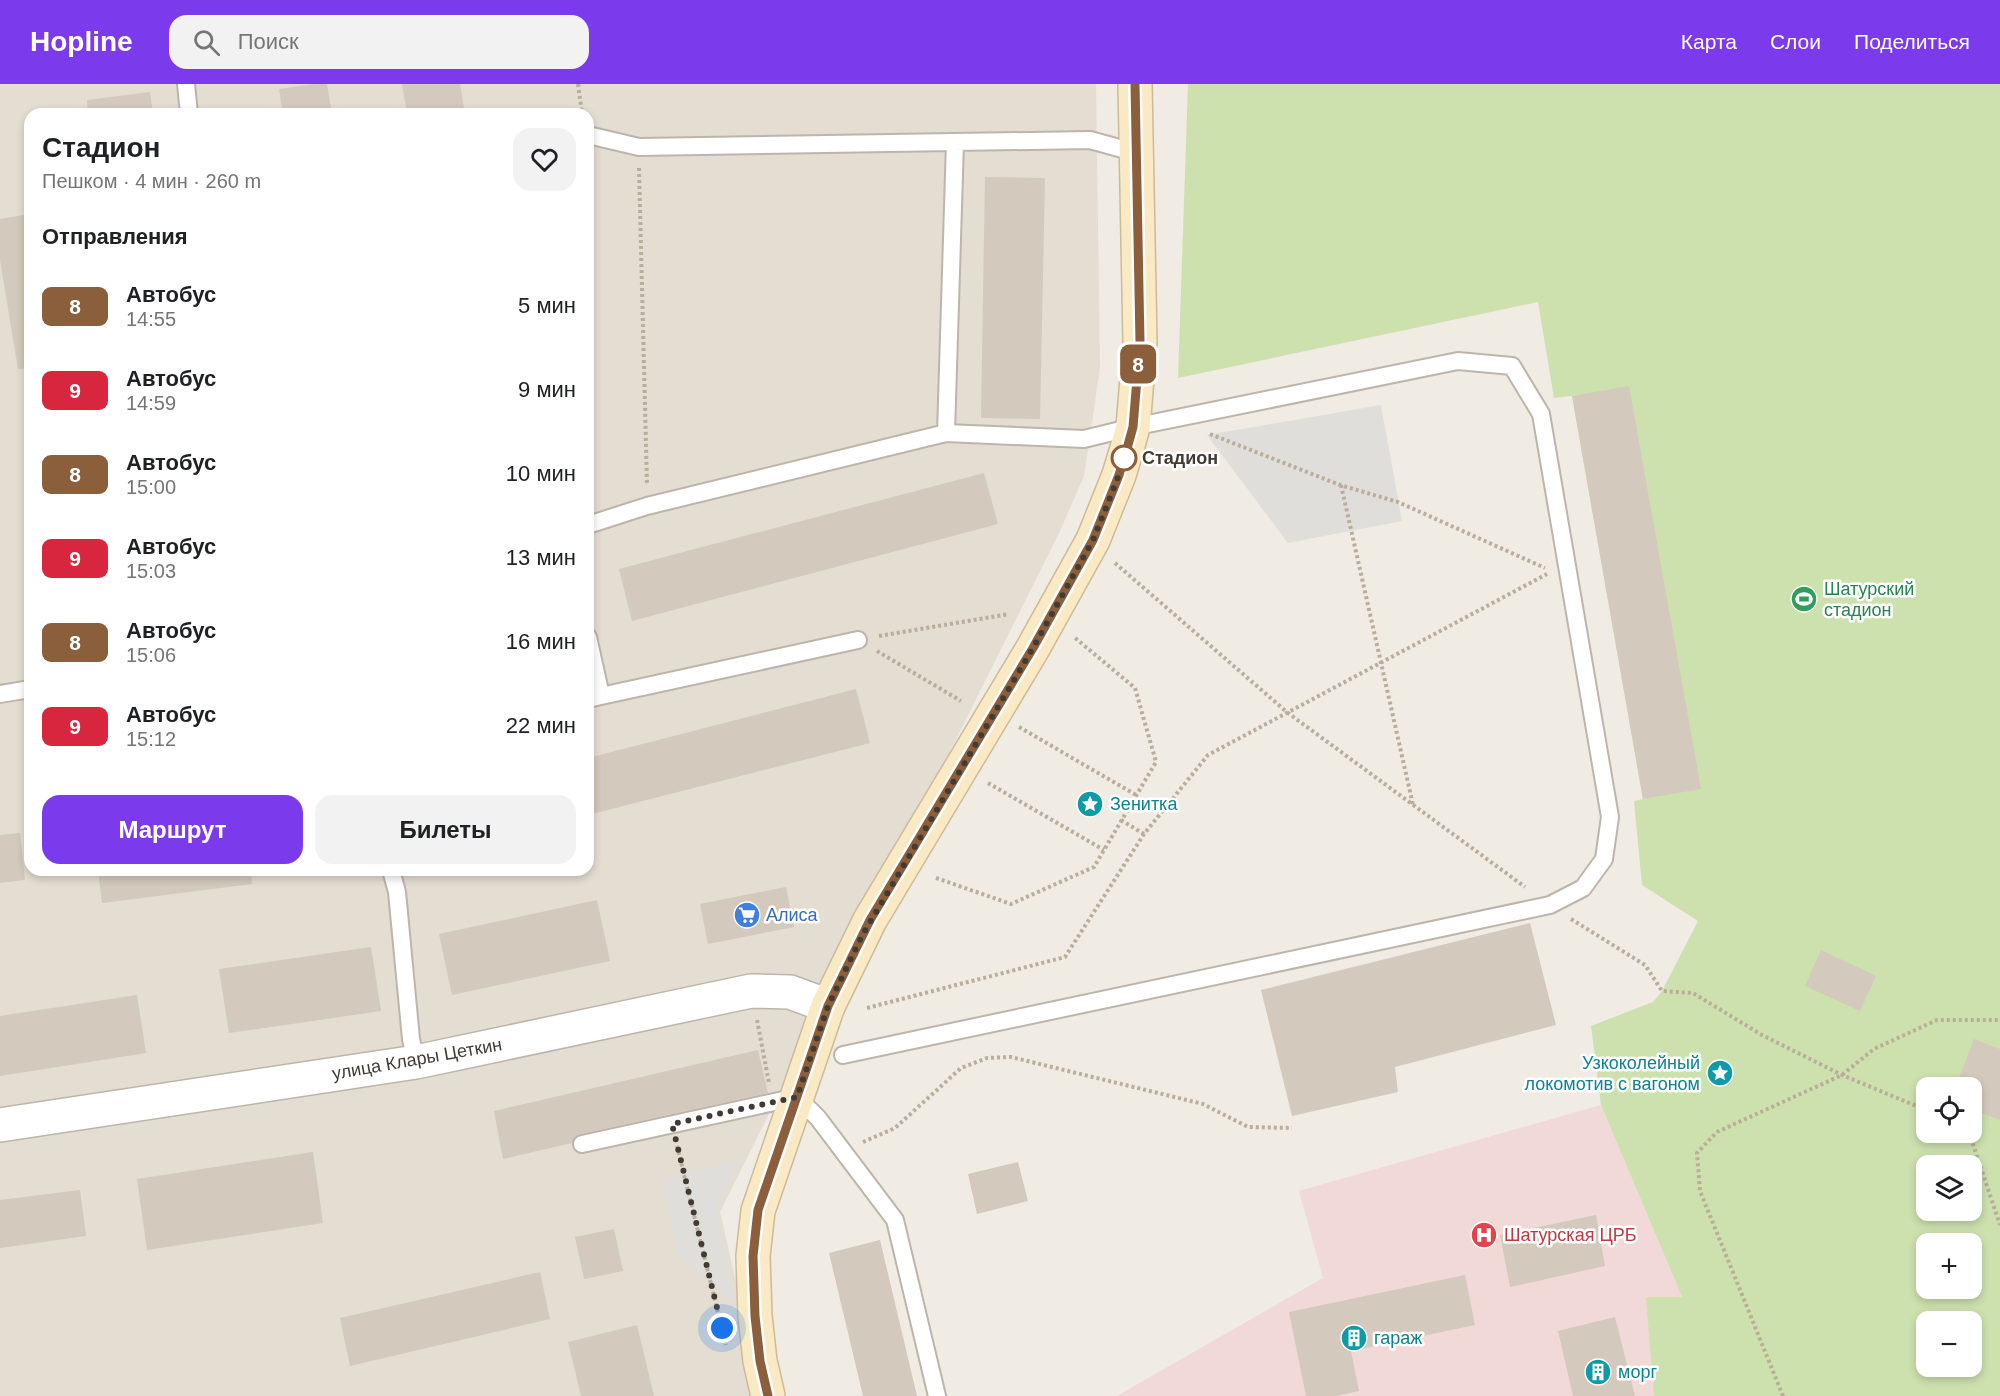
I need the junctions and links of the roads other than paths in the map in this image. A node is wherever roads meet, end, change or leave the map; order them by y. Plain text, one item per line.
1 (186, 84) edge
2 (1135, 84) edge
3 (188, 108) edge
4 (594, 136) edge
5 (955, 142) junction
6 (1137, 153) junction
7 (1133, 427) junction
8 (946, 433) junction
9 (594, 523) edge
10 (858, 640) road end
11 (24, 691) edge
12 (0, 694) edge
13 (594, 698) edge
14 (393, 876) edge
15 (828, 1006) junction
16 (843, 1055) dead end
17 (416, 1062) junction
18 (785, 1100) junction
19 (0, 1125) edge
20 (582, 1144) dead end
21 (768, 1396) edge
22 (937, 1396) edge

1 - 3 lane
2 - 6 street
4 - 5 lane
5 - 6 lane
5 - 8 lane
6 - 7 street
7 - 8 lane
7 - 15 street
7 - 16 lane
8 - 9 lane
10 - 13 lane
11 - 12 lane
14 - 17 lane
15 - 17 street, улица Клары Цеткин
15 - 18 street
17 - 19 street, улица Клары Цеткин
18 - 20 lane
18 - 21 street
18 - 22 lane

